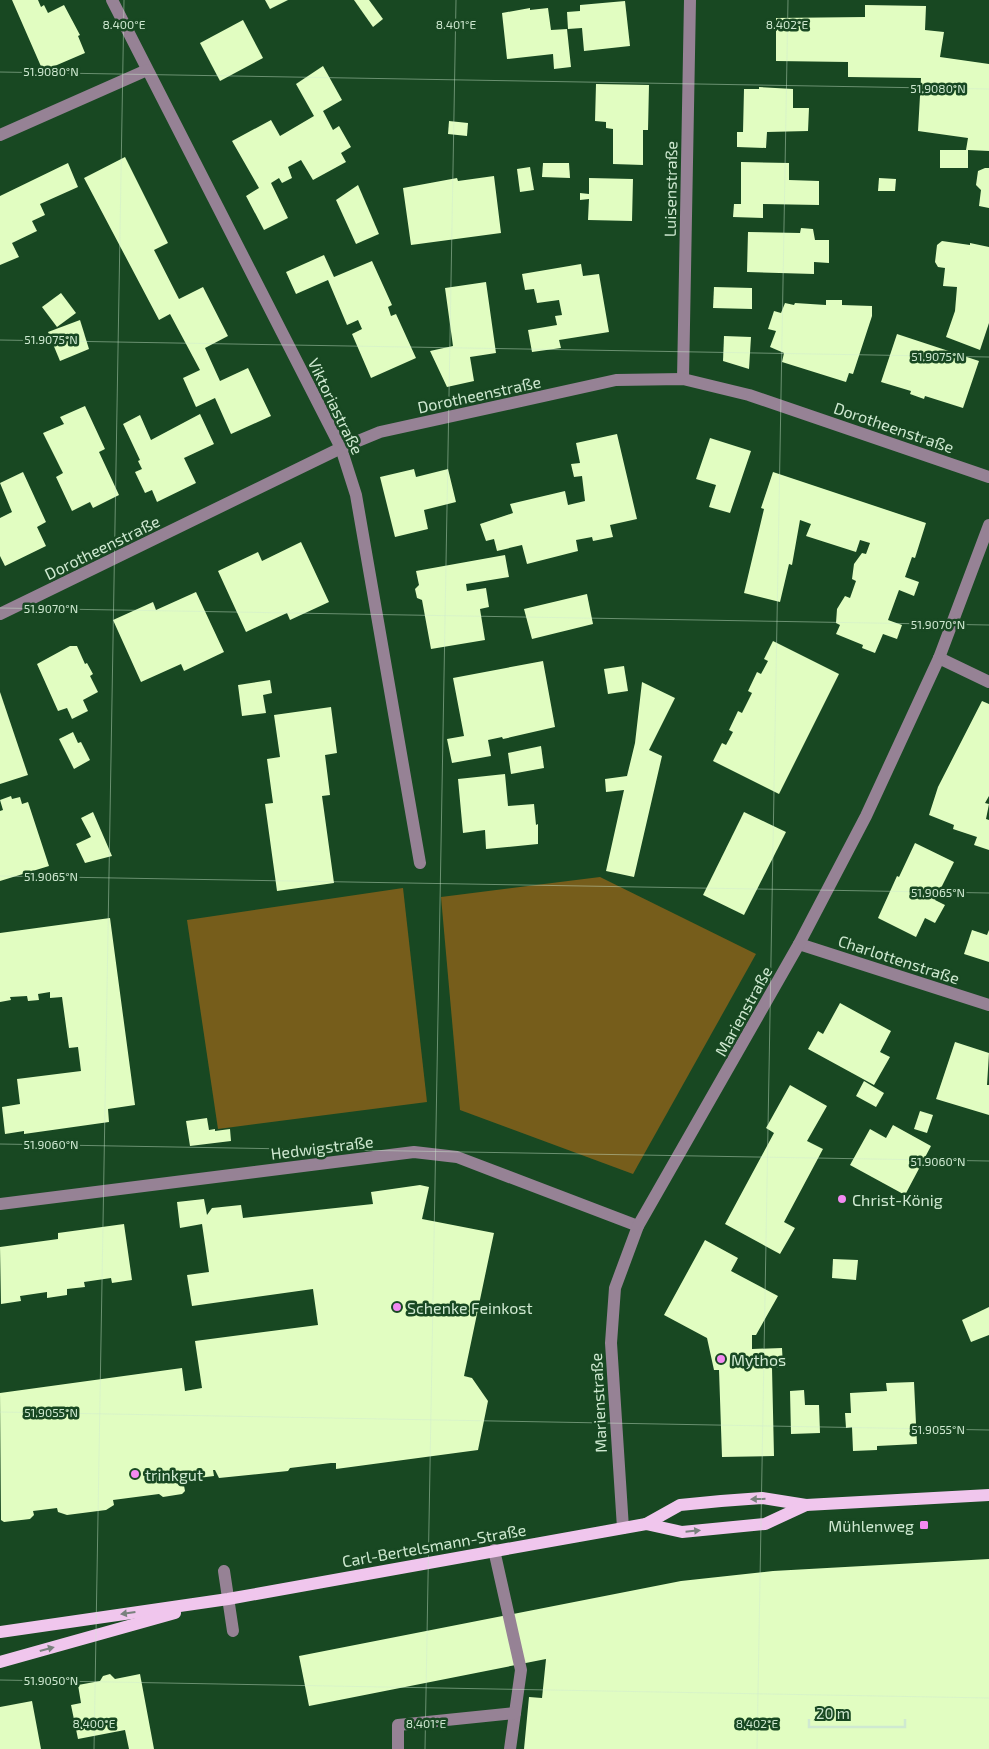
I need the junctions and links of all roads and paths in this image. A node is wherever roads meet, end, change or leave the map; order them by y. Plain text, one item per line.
1 (112, 0) edge
2 (690, 0) edge
3 (147, 70) junction
4 (0, 134) edge
5 (684, 379) junction
6 (341, 448) junction
7 (989, 477) edge
8 (989, 525) edge
9 (0, 614) edge
10 (939, 658) junction
11 (989, 682) edge
12 (420, 863) dead end
13 (799, 944) junction
14 (989, 1005) edge
15 (0, 1204) edge
16 (638, 1226) junction
17 (989, 1495) edge
18 (806, 1505) junction
19 (646, 1524) junction
20 (623, 1528) junction
21 (494, 1550) junction
22 (224, 1571) dead end
23 (228, 1598) junction
24 (234, 1631) dead end
25 (0, 1632) edge
26 (0, 1662) edge
27 (515, 1713) junction
28 (398, 1749) edge
29 (510, 1749) edge

1 - 3 street, Viktoriastraße
2 - 5 street, Luisenstraße
3 - 4 street
3 - 6 street, Viktoriastraße
5 - 6 street, Dorotheenstraße
5 - 7 street, Dorotheenstraße
6 - 9 street, Dorotheenstraße
6 - 12 street, Viktoriastraße
8 - 10 street, Marienstraße
10 - 11 street
10 - 13 street, Marienstraße
13 - 14 street, Charlottenstraße
13 - 16 street, Marienstraße
15 - 16 street, Hedwigstraße
16 - 20 street, Marienstraße
17 - 18 main road, Carl-Bertelsmann-Straße
19 -> 18 main road, Carl-Bertelsmann-Straße
18 -> 19 main road, Carl-Bertelsmann-Straße
19 - 20 main road, Carl-Bertelsmann-Straße
20 - 21 main road, Carl-Bertelsmann-Straße
21 - 23 main road, Carl-Bertelsmann-Straße
21 - 27 street
22 - 23 street
23 - 24 street
23 -> 25 main road, Carl-Bertelsmann-Straße
26 -> 23 main road, Carl-Bertelsmann-Straße
27 - 28 street
27 - 29 street

